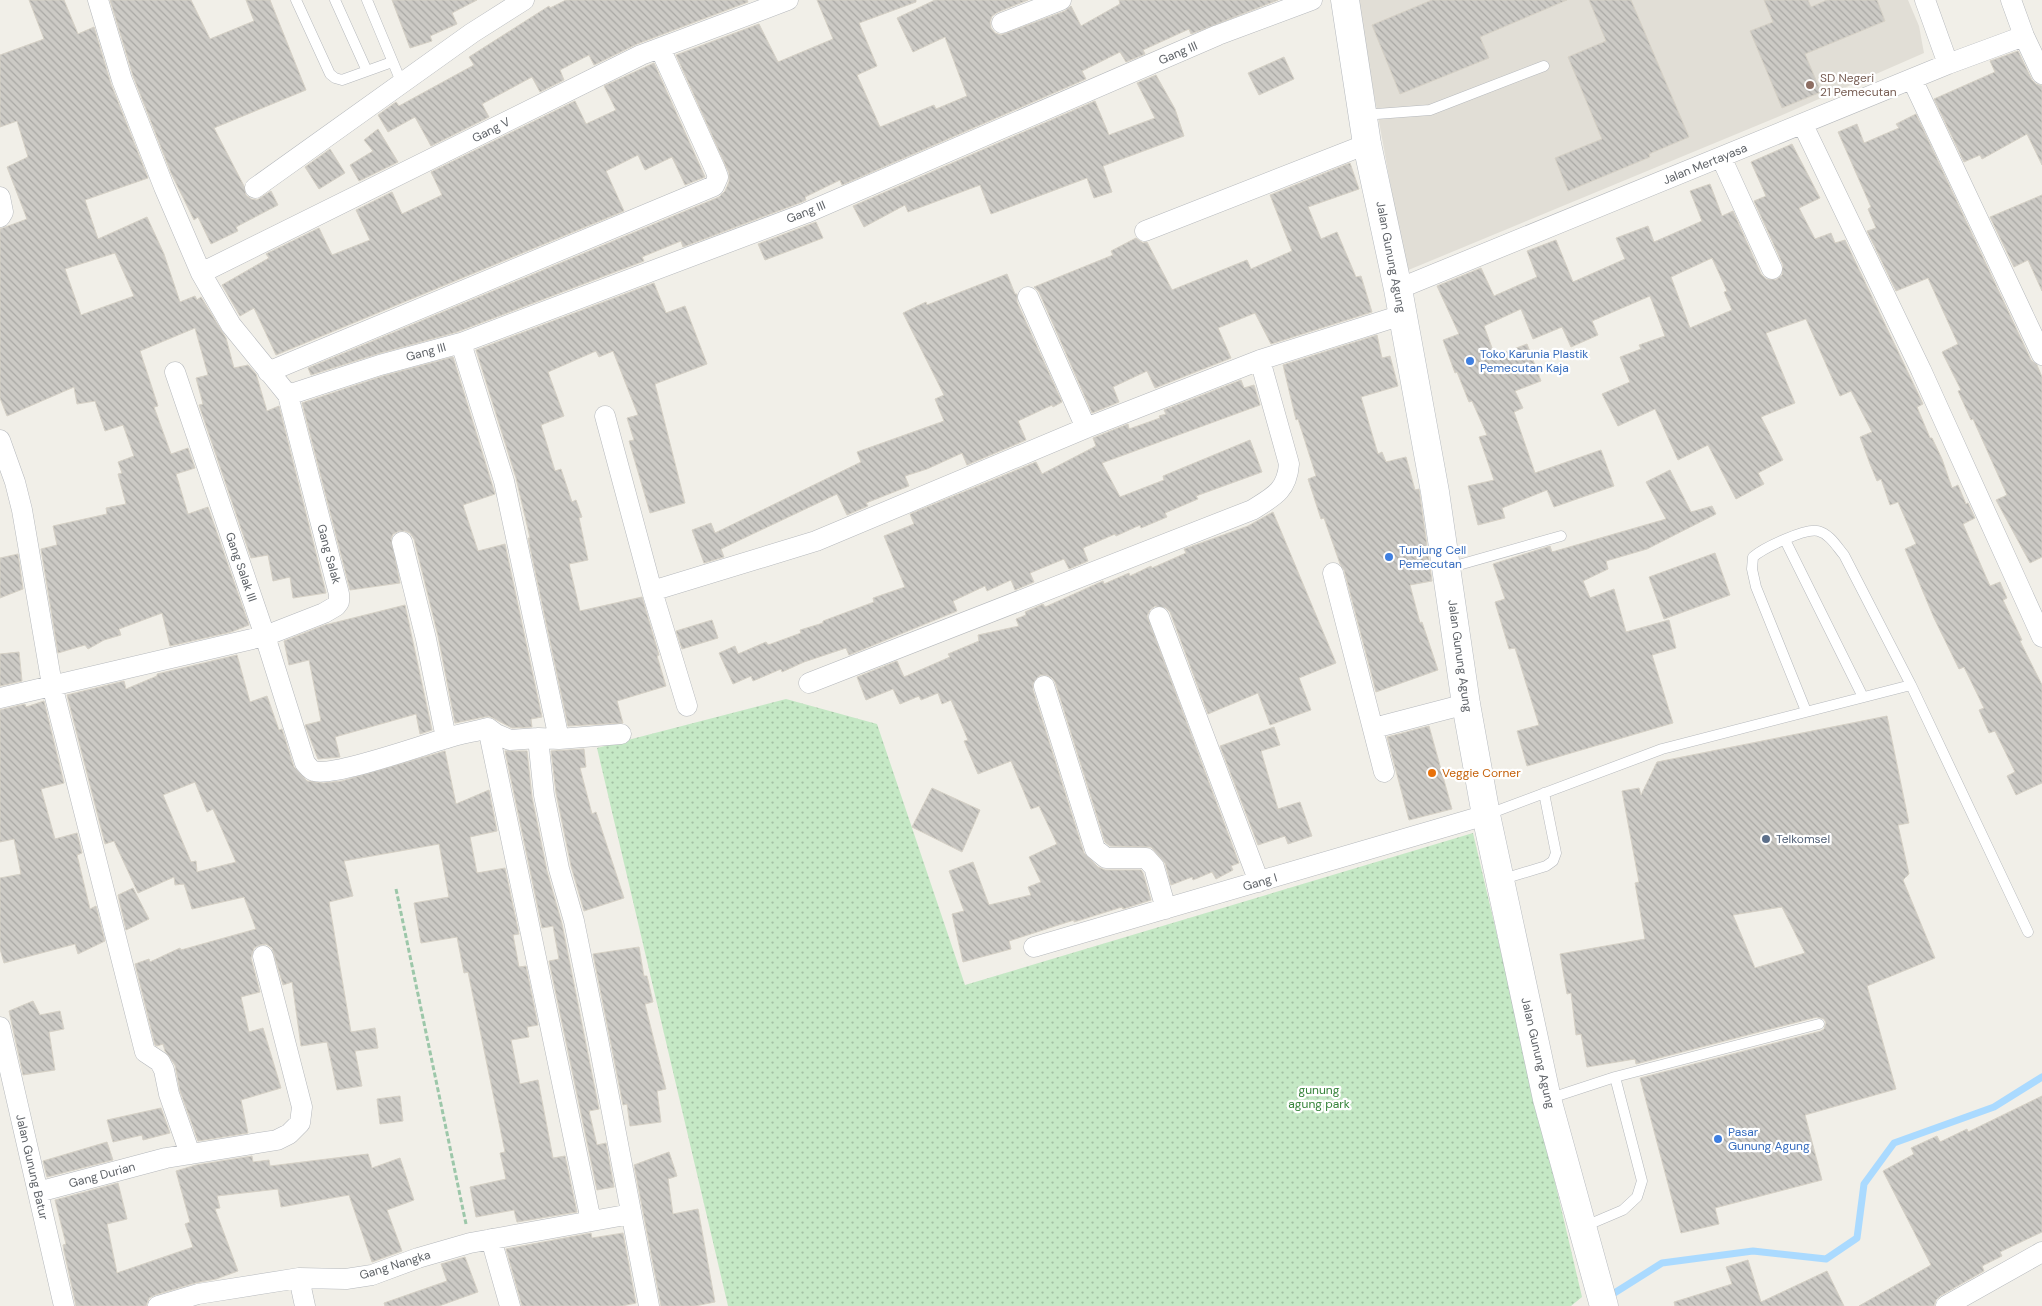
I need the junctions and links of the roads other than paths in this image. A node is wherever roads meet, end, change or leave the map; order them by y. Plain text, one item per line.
1 (98, 0) edge
2 (296, 0) edge
3 (335, 0) edge
4 (367, 0) edge
5 (524, 0) edge
6 (788, 0) edge
7 (1060, 0) edge
8 (1312, 0) edge
9 (1345, 0) edge
10 (1925, 0) edge
11 (2010, 0) edge
12 (1002, 23) dead end
13 (2024, 36) junction
14 (660, 48) junction
15 (392, 62) junction
16 (1948, 64) junction
17 (1544, 66) dead end
18 (366, 71) junction
19 (2042, 74) edge
20 (1912, 79) junction
21 (402, 84) junction
22 (1362, 115) junction
23 (1803, 125) junction
24 (1367, 144) junction
25 (1721, 157) junction
26 (255, 188) dead end
27 (0, 197) edge
28 (0, 217) edge
29 (1145, 231) dead end
30 (1772, 269) dead end
31 (201, 273) junction
32 (1398, 289) junction
33 (1028, 297) dead end
34 (1402, 315) junction
35 (461, 343) junction
36 (2042, 355) edge
37 (1260, 360) junction
38 (174, 372) dead end
39 (268, 372) junction
40 (288, 395) junction
41 (604, 416) dead end
42 (1086, 428) junction
43 (0, 440) edge
44 (1561, 536) dead end
45 (1785, 540) junction
46 (402, 542) dead end
47 (1447, 568) junction
48 (1333, 573) dead end
49 (652, 592) junction
50 (1159, 617) dead end
51 (265, 636) junction
52 (2042, 637) edge
53 (809, 683) dead end
54 (52, 685) junction
55 (1911, 685) junction
56 (1044, 686) dead end
57 (1863, 697) junction
58 (0, 698) edge
59 (1466, 704) junction
60 (687, 706) dead end
61 (1806, 711) junction
62 (488, 728) junction
63 (1374, 728) junction
64 (621, 734) dead end
65 (446, 738) junction
66 (538, 738) junction
67 (559, 739) junction
68 (1384, 772) dead end
69 (1544, 793) junction
70 (1486, 815) junction
71 (1500, 880) junction
72 (1259, 882) junction
73 (1166, 909) junction
74 (2028, 932) dead end
75 (1034, 948) dead end
76 (263, 956) dead end
77 (1819, 1024) dead end
78 (0, 1028) edge
79 (1615, 1077) junction
80 (1548, 1099) junction
81 (190, 1154) junction
82 (38, 1192) junction
83 (632, 1214) junction
84 (591, 1222) junction
85 (1582, 1227) junction
86 (491, 1239) junction
87 (2042, 1252) edge
88 (299, 1278) junction
89 (1602, 1299) edge
90 (64, 1306) edge
91 (158, 1306) edge
92 (305, 1306) edge
93 (510, 1306) edge
94 (649, 1306) edge
95 (1946, 1306) edge

1 - 31 street, Gang Salak
2 - 18 lane
3 - 18 lane
4 - 15 lane
5 - 21 street
6 - 14 street, Gang V
7 - 12 street
8 - 35 street, Gang III
9 - 22 main road, Jalan Gunung Agung
10 - 16 street
11 - 13 street
13 - 16 street, Jalan Mertayasa
13 - 19 street
14 - 31 street, Gang V
14 - 39 street
15 - 18 lane
15 - 21 lane
16 - 20 street, Jalan Mertayasa
17 - 22 lane
20 - 23 street, Jalan Mertayasa
20 - 36 street
21 - 26 street
22 - 24 main road, Jalan Gunung Agung
23 - 25 street, Jalan Mertayasa
23 - 52 street
24 - 29 street
24 - 32 main road, Jalan Gunung Agung
25 - 30 street
25 - 32 street, Jalan Mertayasa
27 - 28 street
31 - 39 street, Gang Salak
32 - 34 main road, Jalan Gunung Agung
33 - 42 street
34 - 37 street
34 - 47 main road, Jalan Gunung Agung
35 - 40 street, Gang III
35 - 67 street
37 - 42 street
37 - 53 street
38 - 51 street, Gang Salak III
39 - 40 street, Gang Salak
40 - 51 street, Gang Salak
41 - 49 street
42 - 49 street
43 - 54 street
44 - 47 lane
45 - 55 lane
45 - 57 lane
45 - 61 lane
46 - 65 street
47 - 59 main road, Jalan Gunung Agung
48 - 63 street
49 - 60 street
50 - 72 street
51 - 54 street, Gang Salak
51 - 65 street, Gang Salak III
54 - 58 street, Gang Salak
54 - 81 street
55 - 57 lane
55 - 74 lane
56 - 73 street
57 - 61 lane
59 - 63 street
59 - 70 main road, Jalan Gunung Agung
61 - 69 lane
62 - 65 street
62 - 66 street
62 - 84 street
63 - 68 street
64 - 67 street
66 - 67 street
66 - 83 street
69 - 70 lane
69 - 71 lane
70 - 71 main road, Jalan Gunung Agung
70 - 72 street, Gang I
71 - 80 main road, Jalan Gunung Agung
72 - 73 street, Gang I
73 - 75 street, Gang I
76 - 81 street, Gang Durian
77 - 79 lane
78 - 82 street, Jalan Gunung Batur
79 - 80 lane
79 - 85 lane
80 - 85 main road, Jalan Gunung Agung
81 - 82 street, Gang Durian
82 - 90 street, Jalan Gunung Batur
83 - 84 street, Gang Nangka
83 - 94 street
84 - 86 street, Gang Nangka
85 - 89 main road, Jalan Gunung Agung
86 - 88 street, Gang Nangka
86 - 93 street
87 - 95 street
88 - 91 street, Gang Nangka
88 - 92 street

